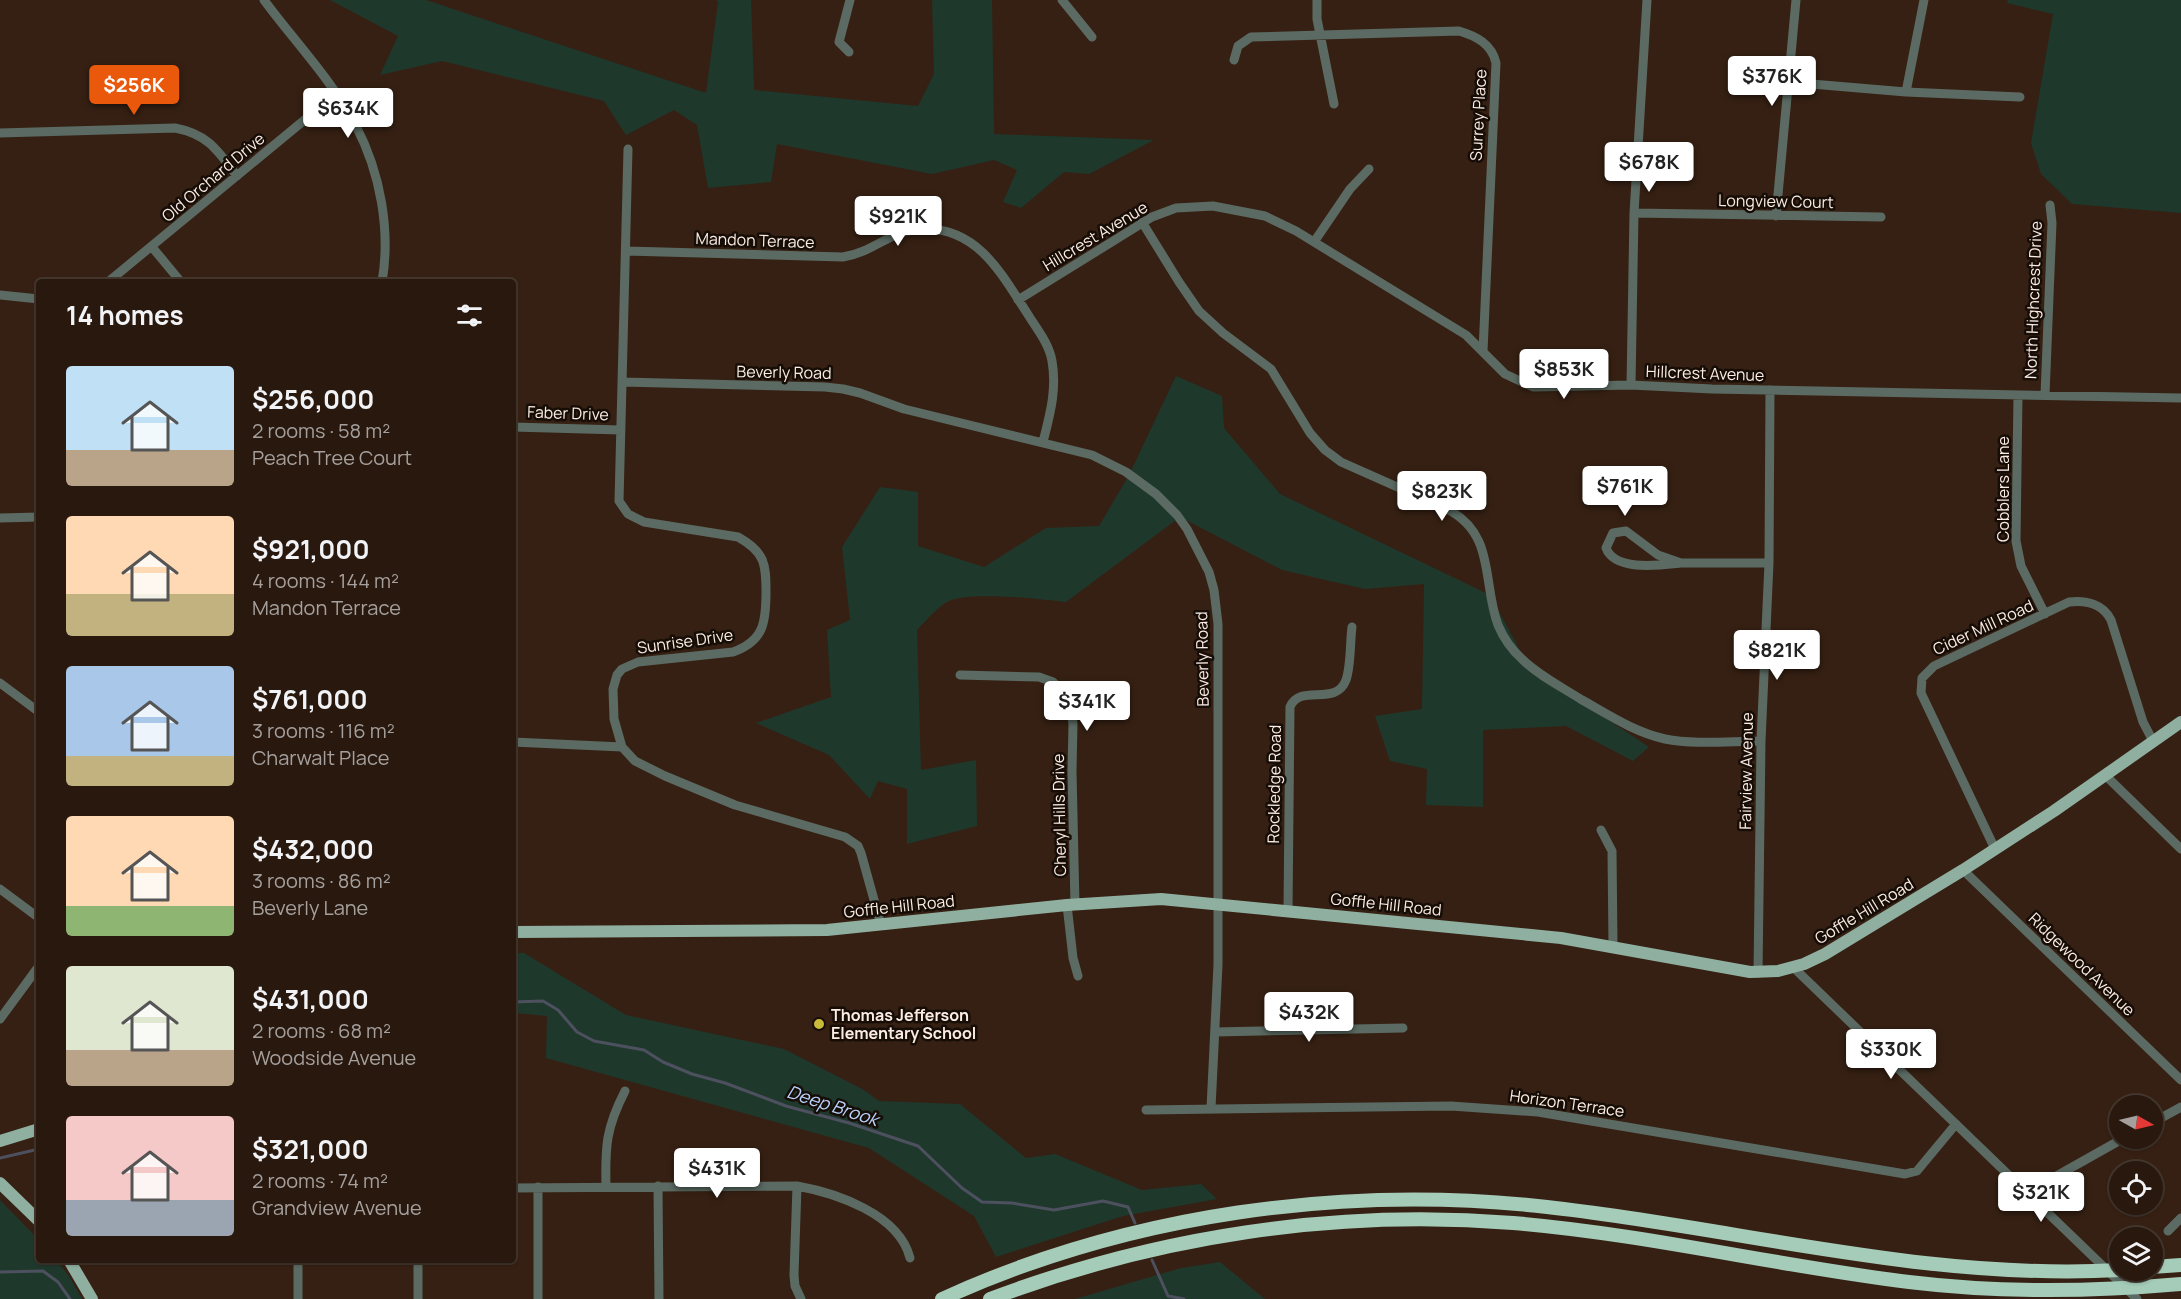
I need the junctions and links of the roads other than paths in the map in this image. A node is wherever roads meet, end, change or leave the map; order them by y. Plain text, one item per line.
1 (264, 0) edge
2 (850, 0) edge
3 (1062, 0) edge
4 (1317, 0) edge
5 (1647, 0) edge
6 (1796, 0) edge
7 (1924, 0) edge
8 (1320, 34) junction
9 (1092, 37) dead end
10 (849, 52) dead end
11 (1234, 60) dead end
12 (1788, 82) junction
13 (1906, 92) junction
14 (336, 94) junction
15 (2020, 97) dead end
16 (1334, 104) dead end
17 (0, 133) edge
18 (628, 149) dead end
19 (1369, 169) dead end
20 (237, 176) junction
21 (2050, 205) dead end
22 (1634, 213) junction
23 (1776, 216) junction
24 (1881, 217) dead end
25 (1142, 222) junction
26 (1314, 242) junction
27 (152, 247) junction
28 (626, 251) junction
29 (112, 279) edge
30 (179, 279) edge
31 (382, 279) edge
32 (0, 295) edge
33 (36, 299) edge
34 (1018, 300) junction
35 (1483, 351) junction
36 (622, 382) junction
37 (1631, 385) junction
38 (1770, 390) junction
39 (2018, 395) junction
40 (2045, 395) junction
41 (2181, 398) edge
42 (516, 427) edge
43 (621, 430) junction
44 (1043, 442) junction
45 (36, 517) edge
46 (0, 518) edge
47 (1681, 563) junction
48 (1769, 563) junction
49 (2045, 614) junction
50 (1352, 627) dead end
51 (960, 675) dead end
52 (0, 683) edge
53 (36, 708) edge
54 (2181, 722) edge
55 (1761, 741) junction
56 (2153, 741) junction
57 (516, 742) edge
58 (622, 747) junction
59 (2105, 775) junction
60 (1601, 830) dead end
61 (1995, 849) junction
62 (2181, 849) edge
63 (1963, 870) junction
64 (0, 889) edge
65 (1218, 904) junction
66 (1071, 905) junction
67 (1288, 911) junction
68 (36, 916) edge
69 (881, 925) junction
70 (516, 932) edge
71 (1613, 946) junction
72 (1793, 967) junction
73 (36, 970) edge
74 (1758, 973) junction
75 (1078, 976) dead end
76 (0, 1019) edge
77 (1403, 1028) dead end
78 (1215, 1032) junction
79 (2181, 1080) edge
80 (625, 1091) dead end
81 (2181, 1107) edge
82 (1211, 1108) junction
83 (1146, 1110) dead end
84 (2163, 1117) edge
85 (1956, 1124) junction
86 (36, 1130) edge
87 (0, 1141) edge
88 (2109, 1146) edge
89 (0, 1183) edge
90 (658, 1186) junction
91 (797, 1186) junction
92 (538, 1187) junction
93 (606, 1187) junction
94 (516, 1188) edge
95 (2028, 1192) junction
96 (36, 1218) edge
97 (2181, 1218) edge
98 (2168, 1231) dead end
99 (910, 1257) dead end
100 (2181, 1258) edge
101 (2163, 1262) edge
102 (71, 1263) edge
103 (297, 1263) edge
104 (418, 1263) edge
105 (2163, 1265) edge
106 (2181, 1265) edge
107 (2109, 1269) edge
108 (2181, 1284) edge
109 (2112, 1289) junction
110 (2181, 1293) edge
111 (92, 1299) edge
112 (298, 1299) edge
113 (418, 1299) edge
114 (538, 1299) edge
115 (659, 1299) edge
116 (801, 1299) edge
117 (942, 1299) edge
118 (990, 1299) edge
119 (2138, 1299) edge

1 - 14 street
2 - 10 street
3 - 9 street
4 - 8 street
5 - 22 street
6 - 12 street
7 - 13 street
8 - 11 street, Surrey Place
8 - 16 street
8 - 35 street, Surrey Place
12 - 13 street
12 - 23 street
13 - 15 street
14 - 20 street, Old Orchard Drive
14 - 31 street
17 - 20 street
18 - 28 street, Sunrise Drive
19 - 26 street
20 - 27 street, Old Orchard Drive
21 - 40 street, North Highcrest Drive
22 - 23 street, Longview Court
22 - 37 street
23 - 24 street, Longview Court
25 - 26 street, Hillcrest Avenue
25 - 34 street, Hillcrest Avenue
25 - 55 street
26 - 35 street, Hillcrest Avenue
27 - 29 street, Old Orchard Drive
27 - 30 street
28 - 34 street, Mandon Terrace
28 - 36 street, Sunrise Drive
32 - 33 street
34 - 44 street, Mandon Terrace
35 - 37 street, Hillcrest Avenue
36 - 43 street, Sunrise Drive
36 - 44 street, Beverly Road
37 - 38 street, Hillcrest Avenue
38 - 39 street, Hillcrest Avenue
38 - 48 street, Fairview Avenue
39 - 40 street, Hillcrest Avenue
39 - 49 street, Cobblers Lane
40 - 41 street, Hillcrest Avenue
42 - 43 street, Faber Drive
43 - 58 street, Sunrise Drive
44 - 65 street, Beverly Road
45 - 46 street
47 - 47 street
47 - 48 street
48 - 55 street, Fairview Avenue
49 - 56 street, Cider Mill Road
49 - 61 street, Cider Mill Road
50 - 67 street, Rockledge Road
51 - 66 street, Cheryl Hills Drive
52 - 53 street
54 - 56 main road, Goffle Hill Road
55 - 74 street, Fairview Avenue
56 - 59 main road, Goffle Hill Road
57 - 58 street
58 - 69 street
59 - 61 main road, Goffle Hill Road
59 - 62 street
60 - 71 street
61 - 63 main road, Goffle Hill Road
63 - 72 main road, Goffle Hill Road
63 - 79 street, Ridgewood Avenue
64 - 68 street
65 - 66 main road, Goffle Hill Road
65 - 67 main road, Goffle Hill Road
65 - 78 street, Beverly Road
66 - 69 main road, Goffle Hill Road
66 - 75 street
67 - 71 main road, Goffle Hill Road
69 - 70 main road, Goffle Hill Road
71 - 74 main road, Goffle Hill Road
72 - 74 main road, Goffle Hill Road
72 - 85 street
73 - 76 street
77 - 78 street
78 - 82 street, Beverly Road
80 - 93 street
81 - 84 street
82 - 83 street, Horizon Terrace
82 - 85 street, Horizon Terrace
85 - 95 street
86 - 87 main road
88 - 95 street
89 - 96 main road
90 - 91 street
90 - 93 street
90 - 115 street
91 - 99 street
91 - 116 street
92 - 93 street
92 - 94 street
92 - 114 street
95 - 119 street
97 - 98 street
100 - 101 street
102 - 111 main road
103 - 112 street
104 - 113 street
105 - 106 highway
107 - 117 highway
108 - 109 highway
109 - 110 highway
109 - 118 highway

